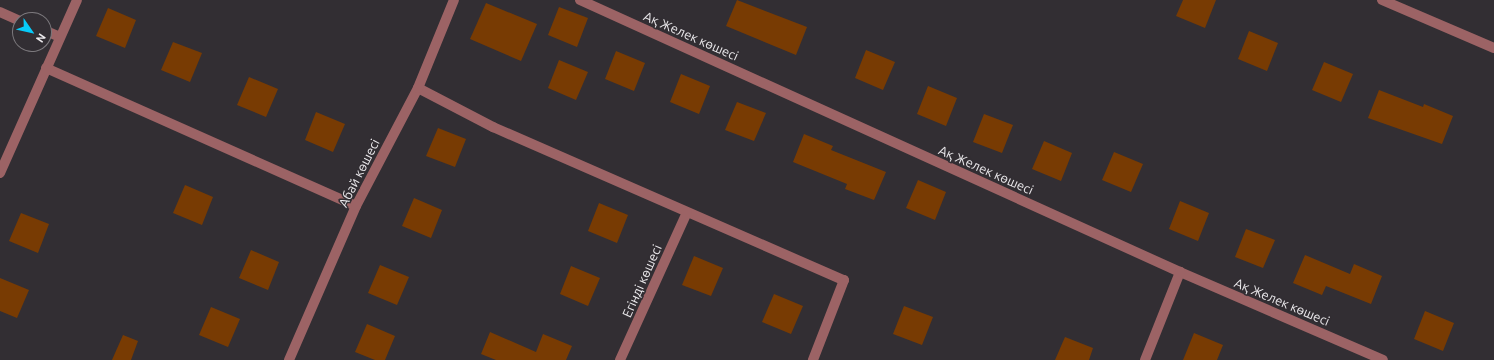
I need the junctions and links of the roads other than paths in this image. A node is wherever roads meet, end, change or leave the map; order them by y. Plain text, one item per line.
1 (77, 0) edge
2 (454, 0) edge
3 (580, 0) edge
4 (1382, 0) edge
5 (0, 12) edge
6 (12, 17) edge
7 (52, 34) edge
8 (60, 37) junction
9 (1494, 48) edge
10 (46, 68) junction
11 (418, 88) junction
12 (0, 173) edge
13 (356, 206) junction
14 (687, 212) junction
15 (1180, 272) junction
16 (289, 360) edge
17 (620, 360) edge
18 (813, 360) edge
19 (1145, 360) edge
20 (1383, 360) edge

1 - 8 street
2 - 11 street, Абай көшесі
3 - 15 street, Ақ Желек көшесі
4 - 9 street
5 - 6 street
7 - 8 street
8 - 10 street
10 - 12 street
10 - 13 street
11 - 13 street, Абай көшесі
11 - 14 street
13 - 16 street, Абай көшесі
14 - 17 street, Егінді көшесі
14 - 18 street
15 - 19 street
15 - 20 street, Ақ Желек көшесі

